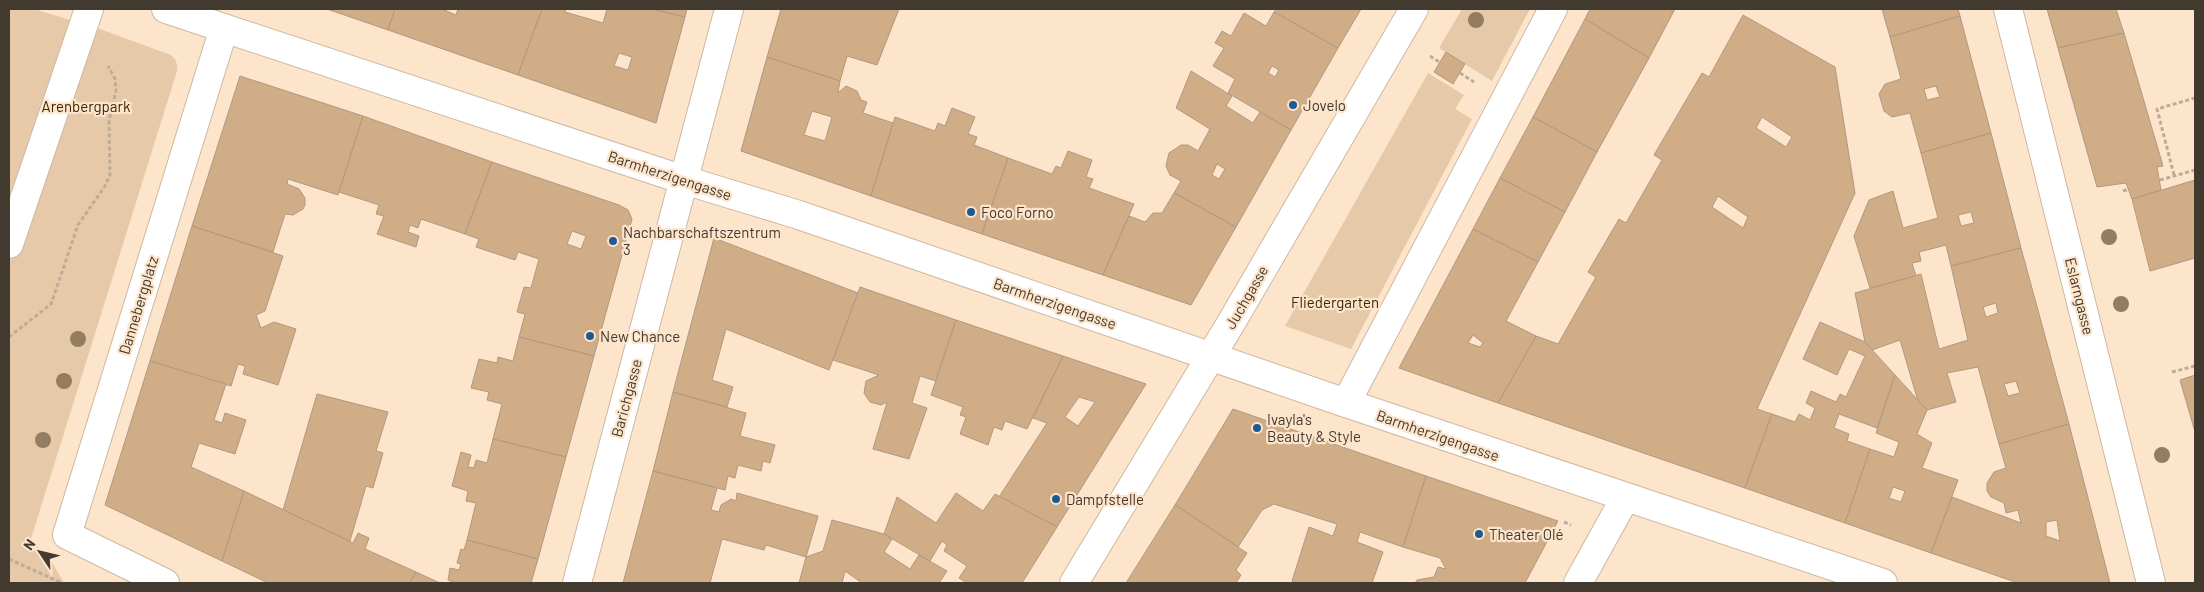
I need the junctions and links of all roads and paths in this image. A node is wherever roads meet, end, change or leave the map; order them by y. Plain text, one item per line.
1 (90, 9) edge
2 (166, 9) edge
3 (729, 9) edge
4 (1414, 9) edge
5 (1553, 9) edge
6 (2008, 9) edge
7 (224, 28) junction
8 (76, 45) junction
9 (1430, 56) dead end
10 (1440, 62) dead end
11 (2195, 98) edge
12 (2195, 170) edge
13 (2174, 175) junction
14 (684, 180) junction
15 (2160, 180) dead end
16 (2129, 189) dead end
17 (2123, 191) dead end
18 (9, 244) edge
19 (9, 337) edge
20 (1211, 356) junction
21 (2195, 366) edge
22 (2172, 372) dead end
23 (1346, 404) junction
24 (1625, 498) junction
25 (9, 560) edge
26 (62, 583) edge
27 (166, 583) edge
28 (577, 583) edge
29 (1074, 583) edge
30 (1578, 583) edge
31 (1883, 583) edge
32 (2151, 583) edge

1 - 8 street
2 - 7 street
3 - 14 street, Barichgasse
4 - 20 street, Juchgasse
5 - 23 street
6 - 32 street, Eslarngasse
7 - 14 street, Barmherzigengasse
7 - 27 street, Dannebergplatz
8 - 18 street
8 - 19 path
9 - 10 path
11 - 13 path
12 - 13 path
13 - 15 path
14 - 20 street, Barmherzigengasse
14 - 28 street, Barichgasse
16 - 17 path
20 - 23 street, Barmherzigengasse
20 - 29 street, Juchgasse
21 - 22 path
23 - 24 street, Barmherzigengasse
24 - 30 street
24 - 31 street, Barmherzigengasse
25 - 26 path

